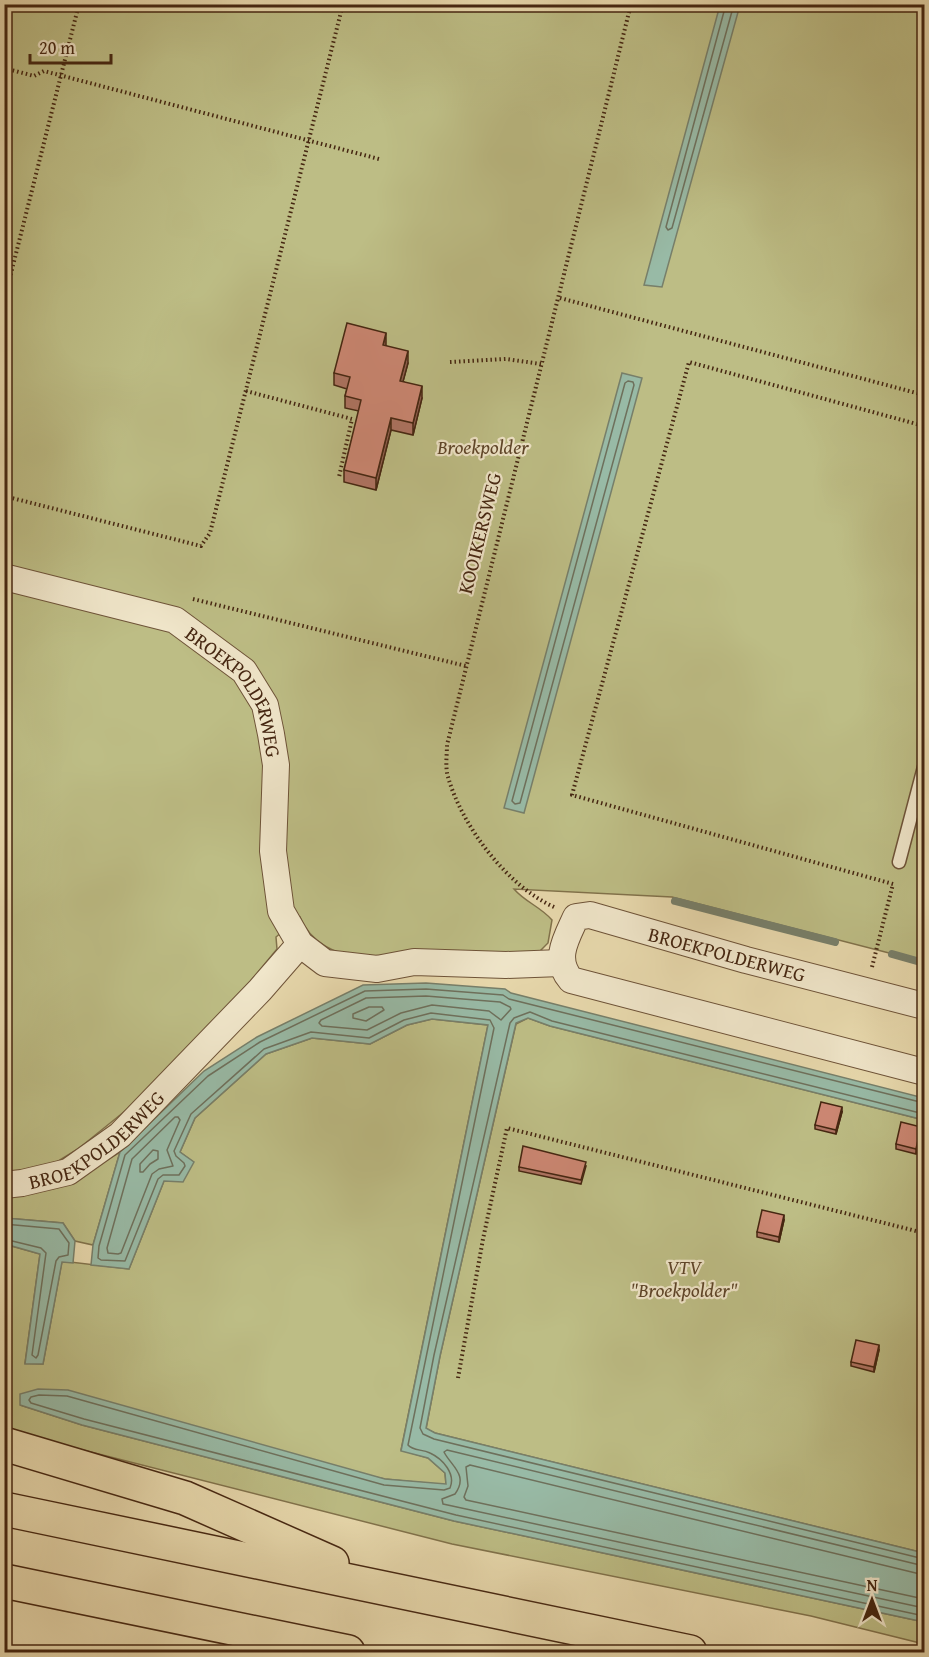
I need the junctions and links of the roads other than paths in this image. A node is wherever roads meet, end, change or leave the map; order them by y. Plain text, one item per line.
1 (4, 577) edge
2 (924, 767) edge
3 (899, 862) dead end
4 (300, 944) junction
5 (561, 963) junction
6 (924, 1006) edge
7 (924, 1072) edge
8 (4, 1185) edge
9 (4, 1444) edge
10 (4, 1509) edge
11 (4, 1581) edge
12 (391, 1590) junction
13 (348, 1653) edge
14 (690, 1653) edge

1 - 4 street, BROEKPOLDERWEG
2 - 3 lane
4 - 5 street, BROEKPOLDERWEG
4 - 8 street, BROEKPOLDERWEG
5 - 6 street, BROEKPOLDERWEG
5 - 7 street
9 - 12 highway
10 - 12 highway
11 - 13 highway
12 - 14 highway

